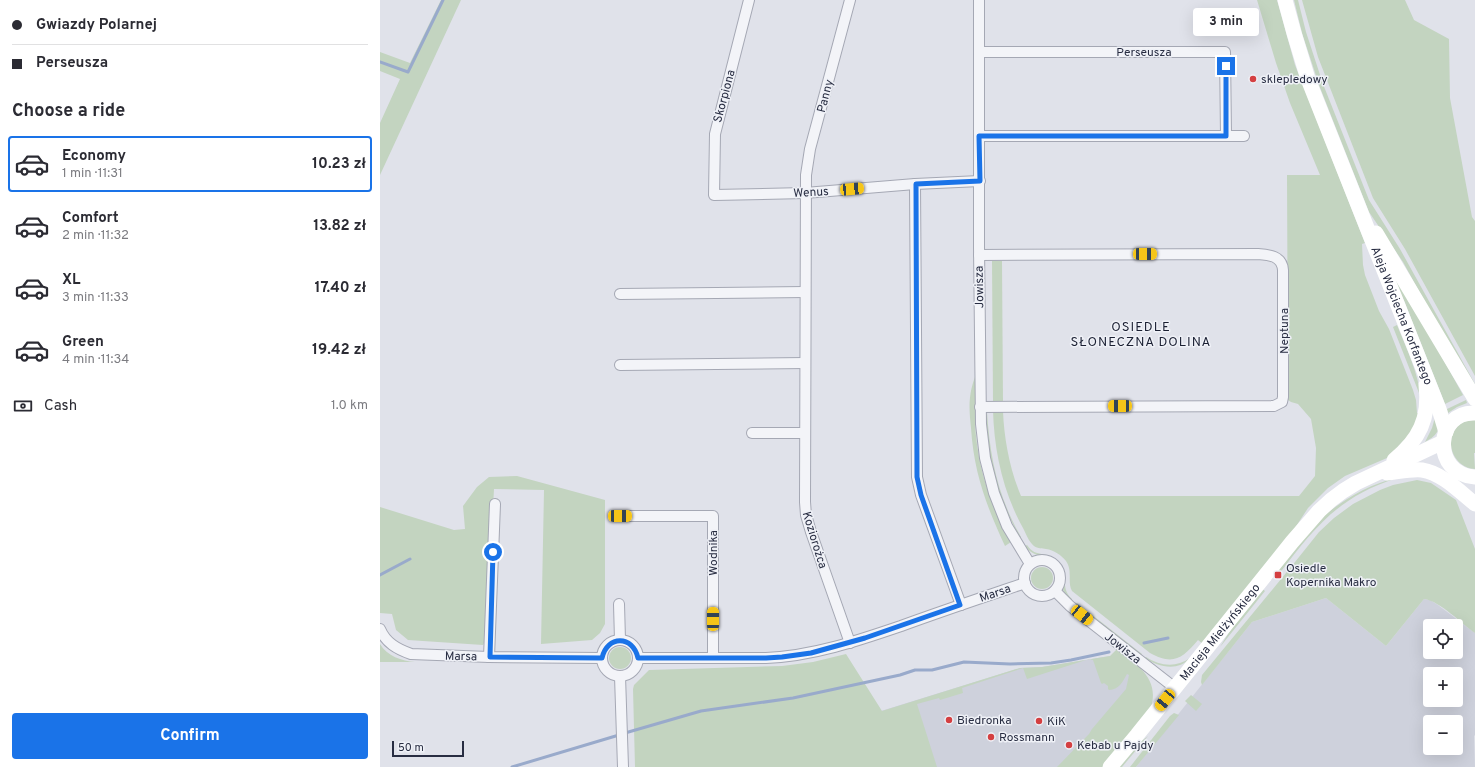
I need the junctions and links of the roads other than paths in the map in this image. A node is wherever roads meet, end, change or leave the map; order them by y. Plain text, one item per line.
1 (749, 0) edge
2 (850, 0) edge
3 (979, 0) edge
4 (1285, 0) edge
5 (979, 52) junction
6 (979, 136) junction
7 (1226, 136) junction
8 (1244, 136) dead end
9 (980, 181) junction
10 (916, 184) junction
11 (805, 193) junction
12 (714, 195) joint
13 (1357, 200) junction
14 (979, 255) junction
15 (806, 292) junction
16 (620, 294) dead end
17 (805, 363) junction
18 (620, 365) dead end
19 (1424, 372) junction
20 (1475, 399) edge
21 (980, 407) junction
22 (1475, 413) edge
23 (752, 433) dead end
24 (805, 433) junction
25 (1444, 437) junction
26 (1446, 459) junction
27 (1460, 473) junction
28 (1374, 475) junction
29 (1475, 477) edge
30 (1475, 500) edge
31 (495, 504) dead end
32 (1475, 504) edge
33 (620, 516) dead end
34 (1030, 564) junction
35 (1025, 583) junction
36 (1055, 591) junction
37 (619, 604) dead end
38 (960, 605) junction
39 (380, 629) edge
40 (620, 640) junction
41 (850, 643) junction
42 (490, 657) junction
43 (602, 658) junction
44 (638, 658) junction
45 (713, 658) junction
46 (620, 676) junction
47 (1175, 688) junction
48 (623, 767) edge
49 (1110, 767) edge

1 - 12 street, Skorpiona
2 - 11 street, Panny
3 - 5 street, Jowisza
4 - 13 main road, Aleja Wojciecha Korfantego
5 - 6 street, Jowisza
5 - 7 street, Perseusza
6 - 7 street
6 - 9 street, Jowisza
7 - 8 street
9 - 10 street, Wenus
9 - 14 street, Jowisza
10 - 11 street, Wenus
10 - 38 street
11 - 12 street, Wenus
11 - 15 street, Koziorożca
13 - 19 main road, Aleja Wojciecha Korfantego
13 - 20 main road, Aleja Wojciecha Korfantego
14 - 21 street, Jowisza
14 - 21 street, Neptuna
15 - 16 street
15 - 17 street, Koziorożca
17 - 18 street
17 - 24 street, Koziorożca
19 - 25 main road, Aleja Wojciecha Korfantego
19 - 28 main road
21 - 34 street, Jowisza
22 - 25 main road
23 - 24 street
24 - 41 street, Koziorożca
25 - 26 main road, Aleja Wojciecha Korfantego
25 - 28 main road, Macieja Mielżyńskiego
26 - 27 main road
26 - 28 main road, Macieja Mielżyńskiego
27 - 29 main road
27 - 30 main road
28 - 32 main road
28 - 47 main road, Macieja Mielżyńskiego
31 - 42 street
33 - 45 street, Wodnika
34 - 35 street
34 - 36 street
35 - 36 street
35 - 38 street, Marsa
36 - 47 street, Jowisza
37 - 40 street
38 - 41 street, Marsa
39 - 42 street, Marsa
40 - 43 street
40 - 44 street
41 - 45 street, Marsa
42 - 43 street, Marsa
43 - 46 street
44 - 45 street, Marsa
44 - 46 street
46 - 48 street
47 - 49 main road, Macieja Mielżyńskiego

